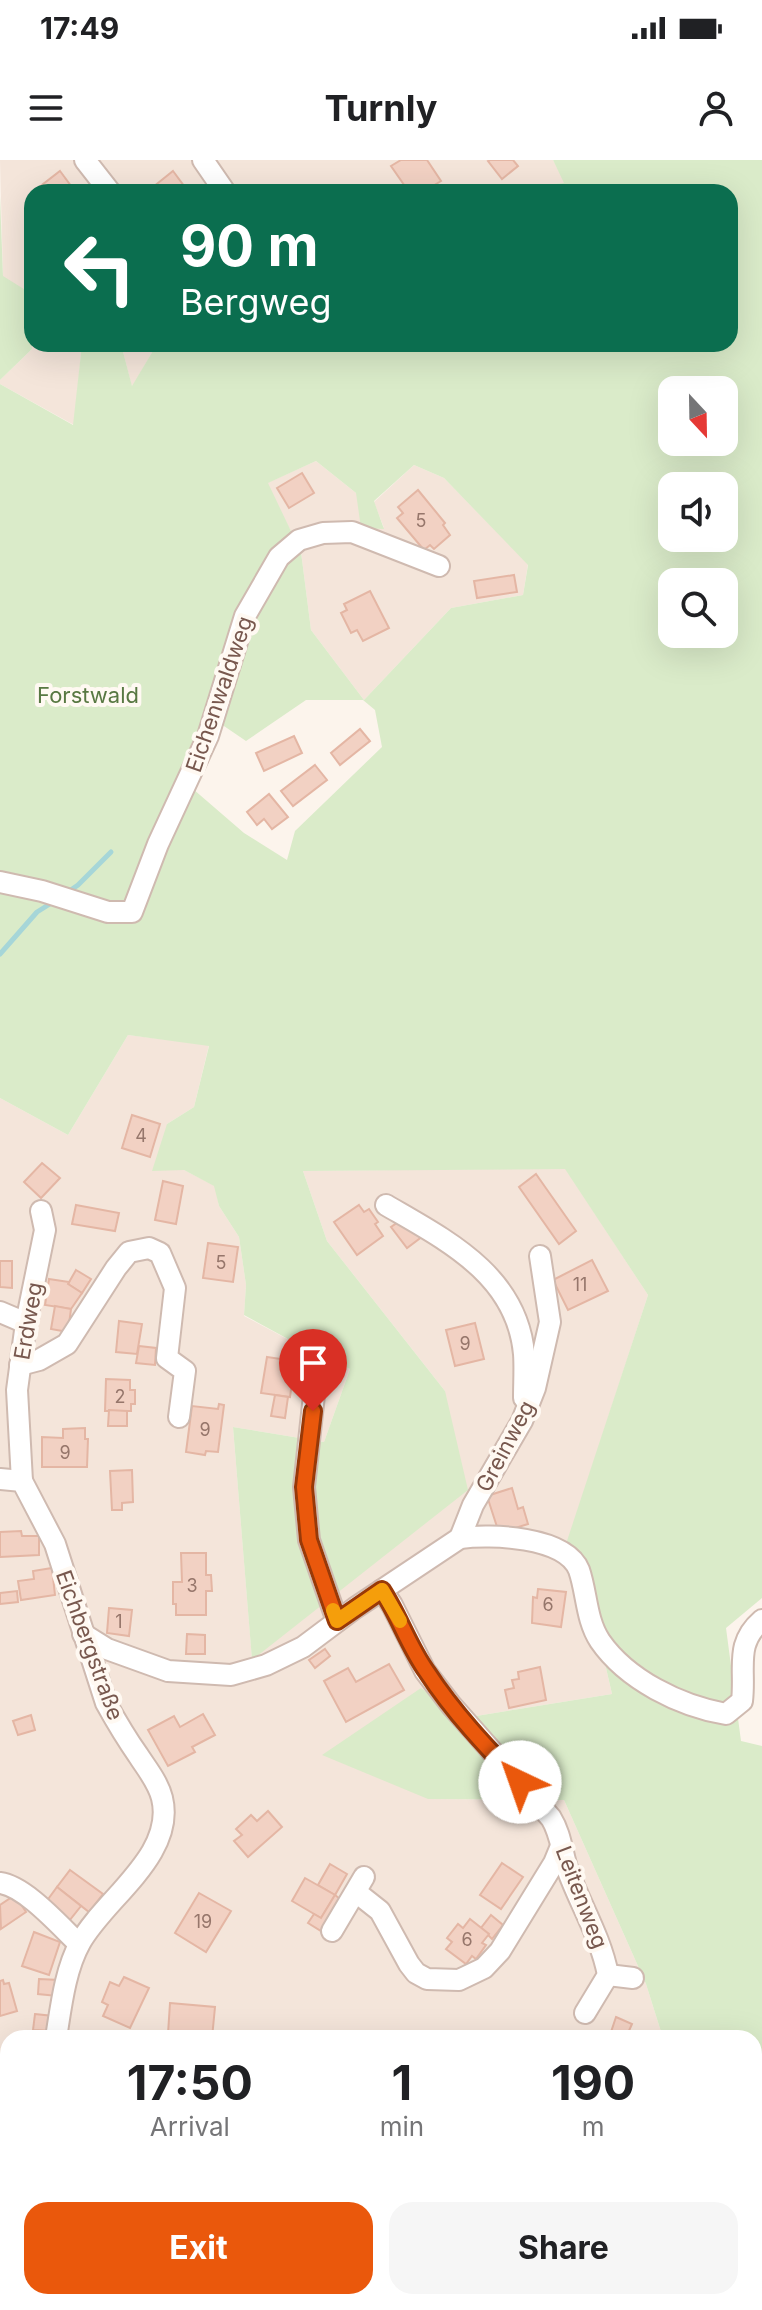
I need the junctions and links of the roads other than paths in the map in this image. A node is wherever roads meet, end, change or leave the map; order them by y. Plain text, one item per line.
1 (85, 160) edge
2 (203, 160) edge
3 (104, 184) edge
4 (220, 184) edge
5 (439, 566) dead end
6 (0, 882) edge
7 (386, 1205) dead end
8 (41, 1211) dead end
9 (540, 1256) dead end
10 (0, 1312) edge
11 (26, 1323) junction
12 (20, 1365) junction
13 (315, 1386) dead end
14 (524, 1415) junction
15 (179, 1417) dead end
16 (0, 1479) edge
17 (22, 1481) junction
18 (460, 1538) junction
19 (382, 1590) junction
20 (762, 1620) edge
21 (337, 1621) junction
22 (83, 1634) junction
23 (561, 1846) junction
24 (0, 1883) edge
25 (332, 1931) dead end
26 (79, 1944) junction
27 (608, 1975) junction
28 (633, 1978) dead end
29 (585, 2013) dead end
30 (58, 2030) edge

1 - 3 street
2 - 4 street
5 - 6 street, Eichenwaldweg
7 - 14 street
8 - 11 street, Erdweg
9 - 14 street, Greinweg
10 - 11 street
11 - 12 street, Erdweg
12 - 15 street
12 - 17 street, Erdweg
13 - 21 street
14 - 18 street, Greinweg
16 - 17 street
17 - 22 street, Eichbergstraße
18 - 19 street
18 - 20 street
19 - 21 street
19 - 23 street, Leitenweg
21 - 22 street
22 - 26 street, Eichbergstraße
23 - 25 street
23 - 27 street, Leitenweg
24 - 26 street
26 - 30 street, Eichbergstraße
27 - 28 street, Leitenweg
27 - 29 street, Leitenweg

